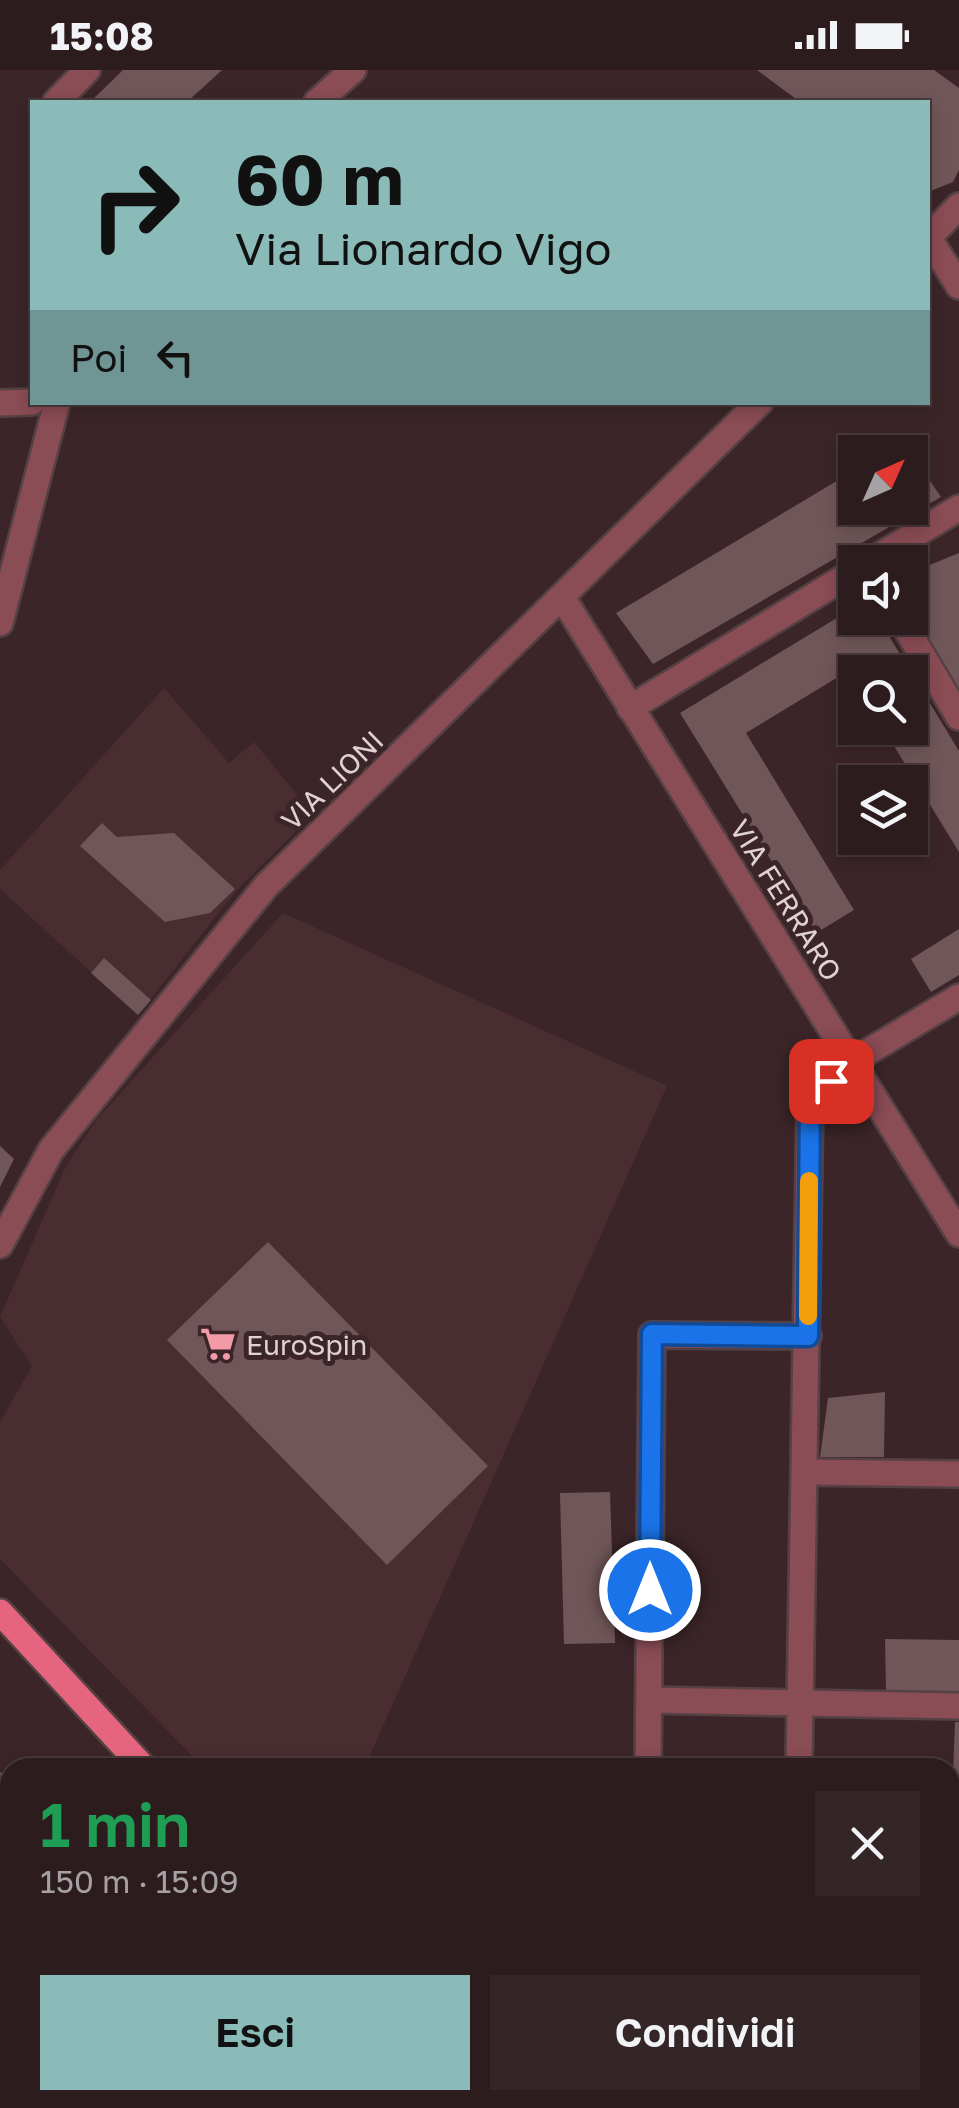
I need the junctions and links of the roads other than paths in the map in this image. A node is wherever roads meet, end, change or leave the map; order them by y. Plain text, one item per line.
1 (87, 70) edge
2 (353, 70) edge
3 (58, 100) edge
4 (320, 100) edge
5 (959, 206) edge
6 (930, 236) edge
7 (930, 241) edge
8 (959, 286) edge
9 (30, 402) edge
10 (0, 403) edge
11 (54, 405) edge
12 (757, 405) edge
13 (959, 508) edge
14 (897, 545) edge
15 (838, 581) edge
16 (562, 598) junction
17 (0, 623) edge
18 (910, 635) edge
19 (630, 708) junction
20 (959, 717) edge
21 (959, 997) edge
22 (851, 1062) junction
23 (959, 1234) edge
24 (0, 1245) edge
25 (808, 1336) junction
26 (804, 1472) junction
27 (959, 1474) edge
28 (0, 1612) edge
29 (649, 1700) junction
30 (799, 1705) junction
31 (959, 1706) edge
32 (135, 1758) edge
33 (648, 1758) edge
34 (798, 1758) edge

1 - 3 street
2 - 4 street
5 - 6 street
7 - 8 street
9 - 10 street
11 - 17 street
12 - 16 street, VIA LIONI
13 - 14 street
15 - 19 street
16 - 19 street, VIA FERRARO
16 - 24 street, VIA LIONI
18 - 20 street
19 - 22 street, VIA FERRARO
21 - 22 street
22 - 23 street, VIA FERRARO
22 - 25 street
25 - 26 street
25 - 29 street
26 - 27 street
26 - 30 street
28 - 32 main road
29 - 30 street
29 - 33 street
30 - 31 street
30 - 34 street

